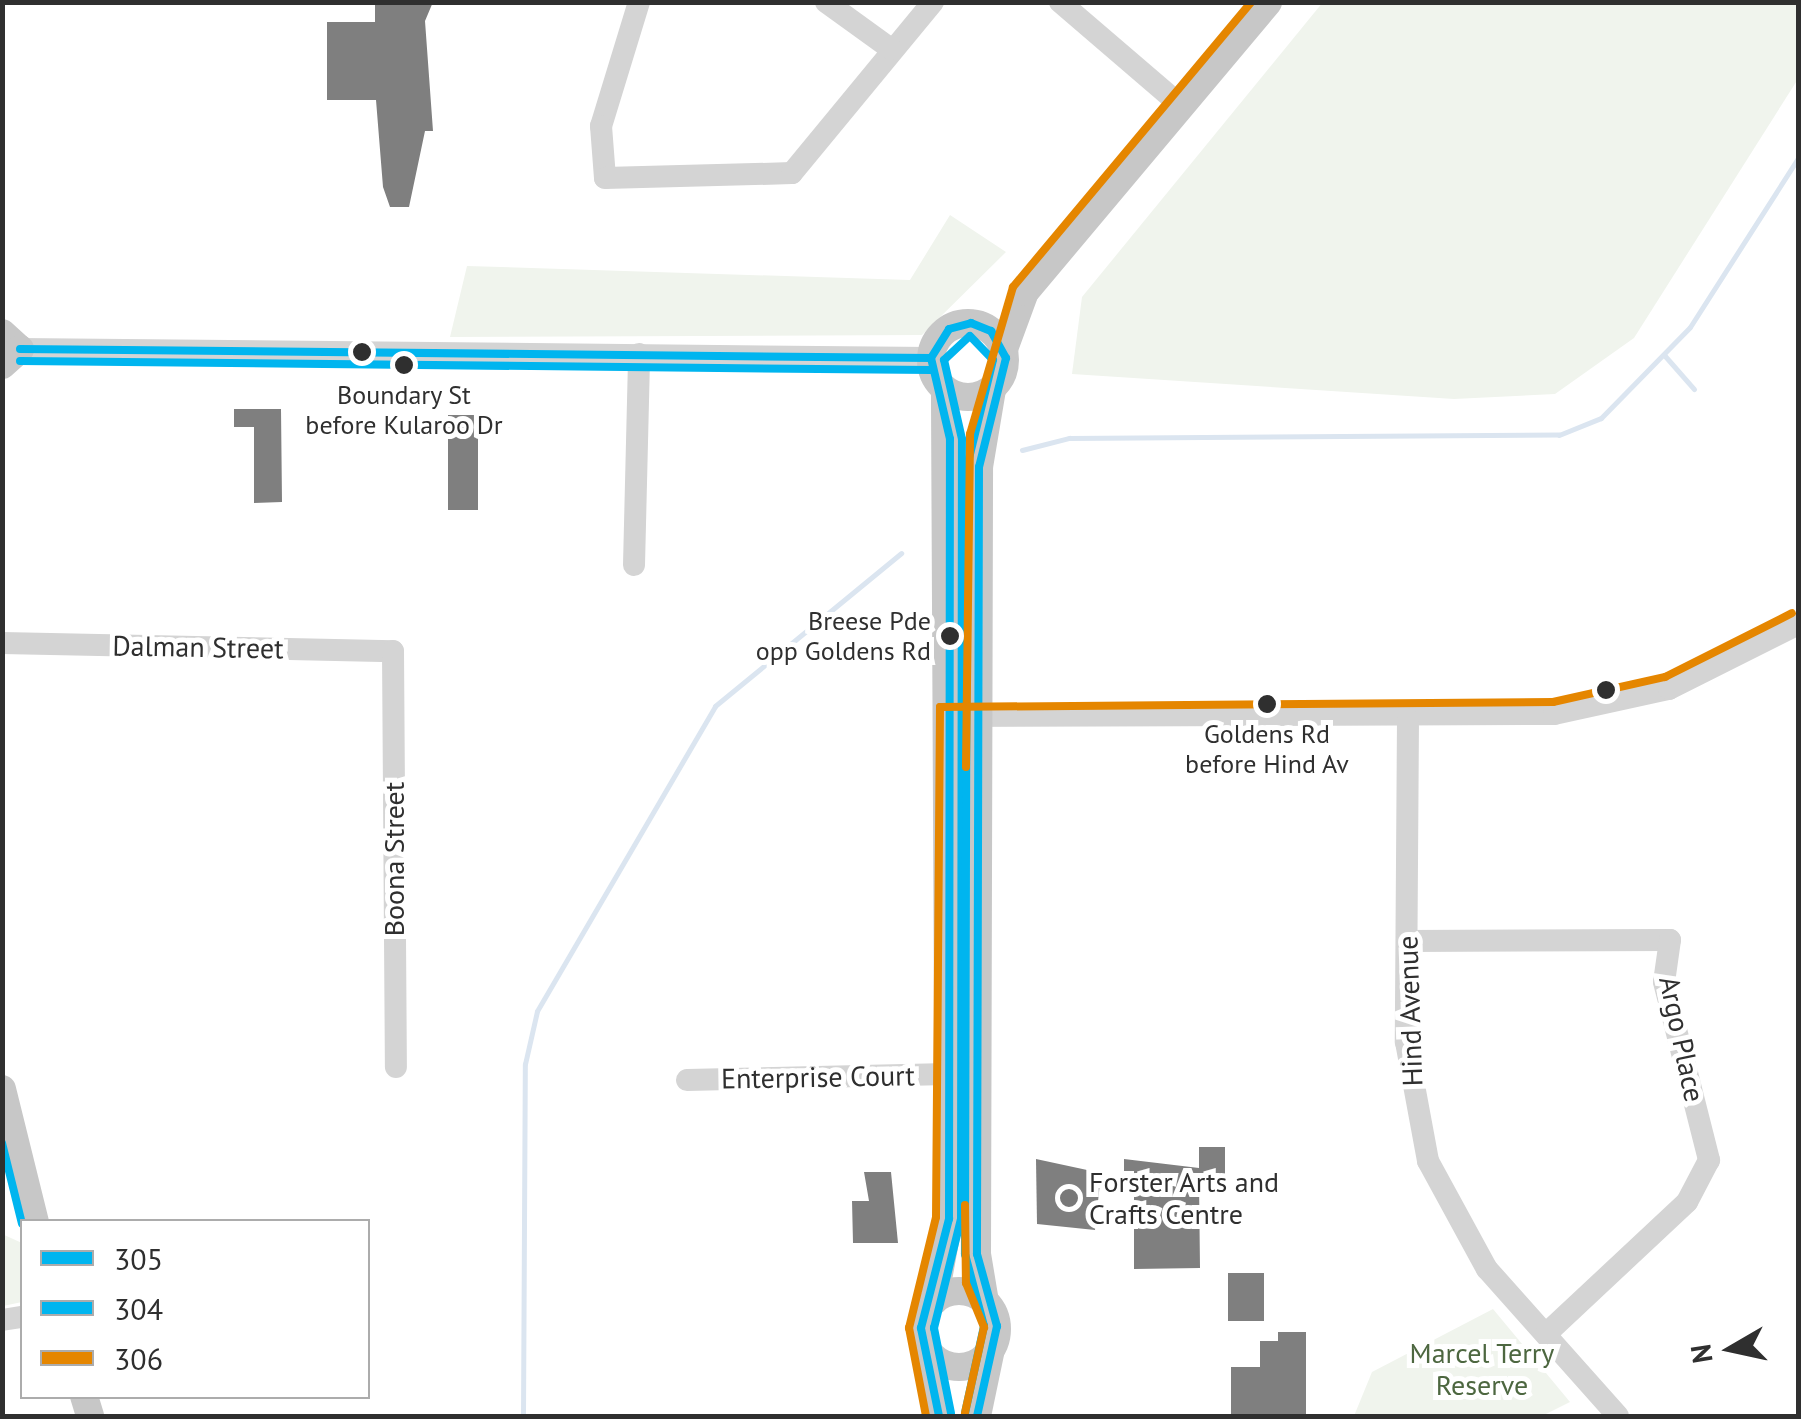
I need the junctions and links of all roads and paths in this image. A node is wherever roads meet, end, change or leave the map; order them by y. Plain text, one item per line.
1 (639, 2) edge
2 (826, 2) edge
3 (933, 2) edge
4 (1060, 2) edge
5 (1268, 2) edge
6 (890, 49) junction
7 (1180, 105) junction
8 (1025, 292) junction
9 (971, 323) junction
10 (8, 349) edge
11 (1004, 349) junction
12 (639, 354) junction
13 (931, 358) junction
14 (992, 389) junction
15 (946, 390) junction
16 (634, 565) dead end
17 (1798, 624) edge
18 (2, 644) edge
19 (393, 651) joint
20 (949, 716) junction
21 (978, 717) junction
22 (1408, 719) junction
23 (1407, 941) junction
24 (396, 1067) dead end
25 (948, 1074) junction
26 (688, 1080) dead end
27 (2, 1089) edge
28 (35, 1219) edge
29 (934, 1300) junction
30 (986, 1302) junction
31 (1546, 1334) junction
32 (991, 1349) junction
33 (927, 1350) junction
34 (939, 1416) edge
35 (977, 1416) edge
36 (1618, 1416) edge

1 - 6 street
2 - 6 street
3 - 6 street
4 - 7 street
5 - 7 main road
7 - 8 main road
8 - 9 main road
8 - 11 main road
9 - 11 main road
9 - 13 main road
10 - 12 street
11 - 14 main road
12 - 13 street
12 - 16 street
13 - 15 main road
14 - 15 main road
14 - 21 main road
15 - 20 main road
17 - 22 street
18 - 19 street, Dalman Street
19 - 24 street, Boona Street
20 - 21 street
20 - 25 main road
21 - 22 street
21 - 30 main road
22 - 23 street, Hind Avenue
23 - 31 street, Hind Avenue
23 - 31 street, Argo Place
25 - 26 street, Enterprise Court
25 - 29 main road
27 - 28 main road
29 - 30 main road
29 - 33 main road
30 - 32 main road
31 - 36 street, Hind Avenue
32 - 33 main road
32 - 35 main road
33 - 34 main road

